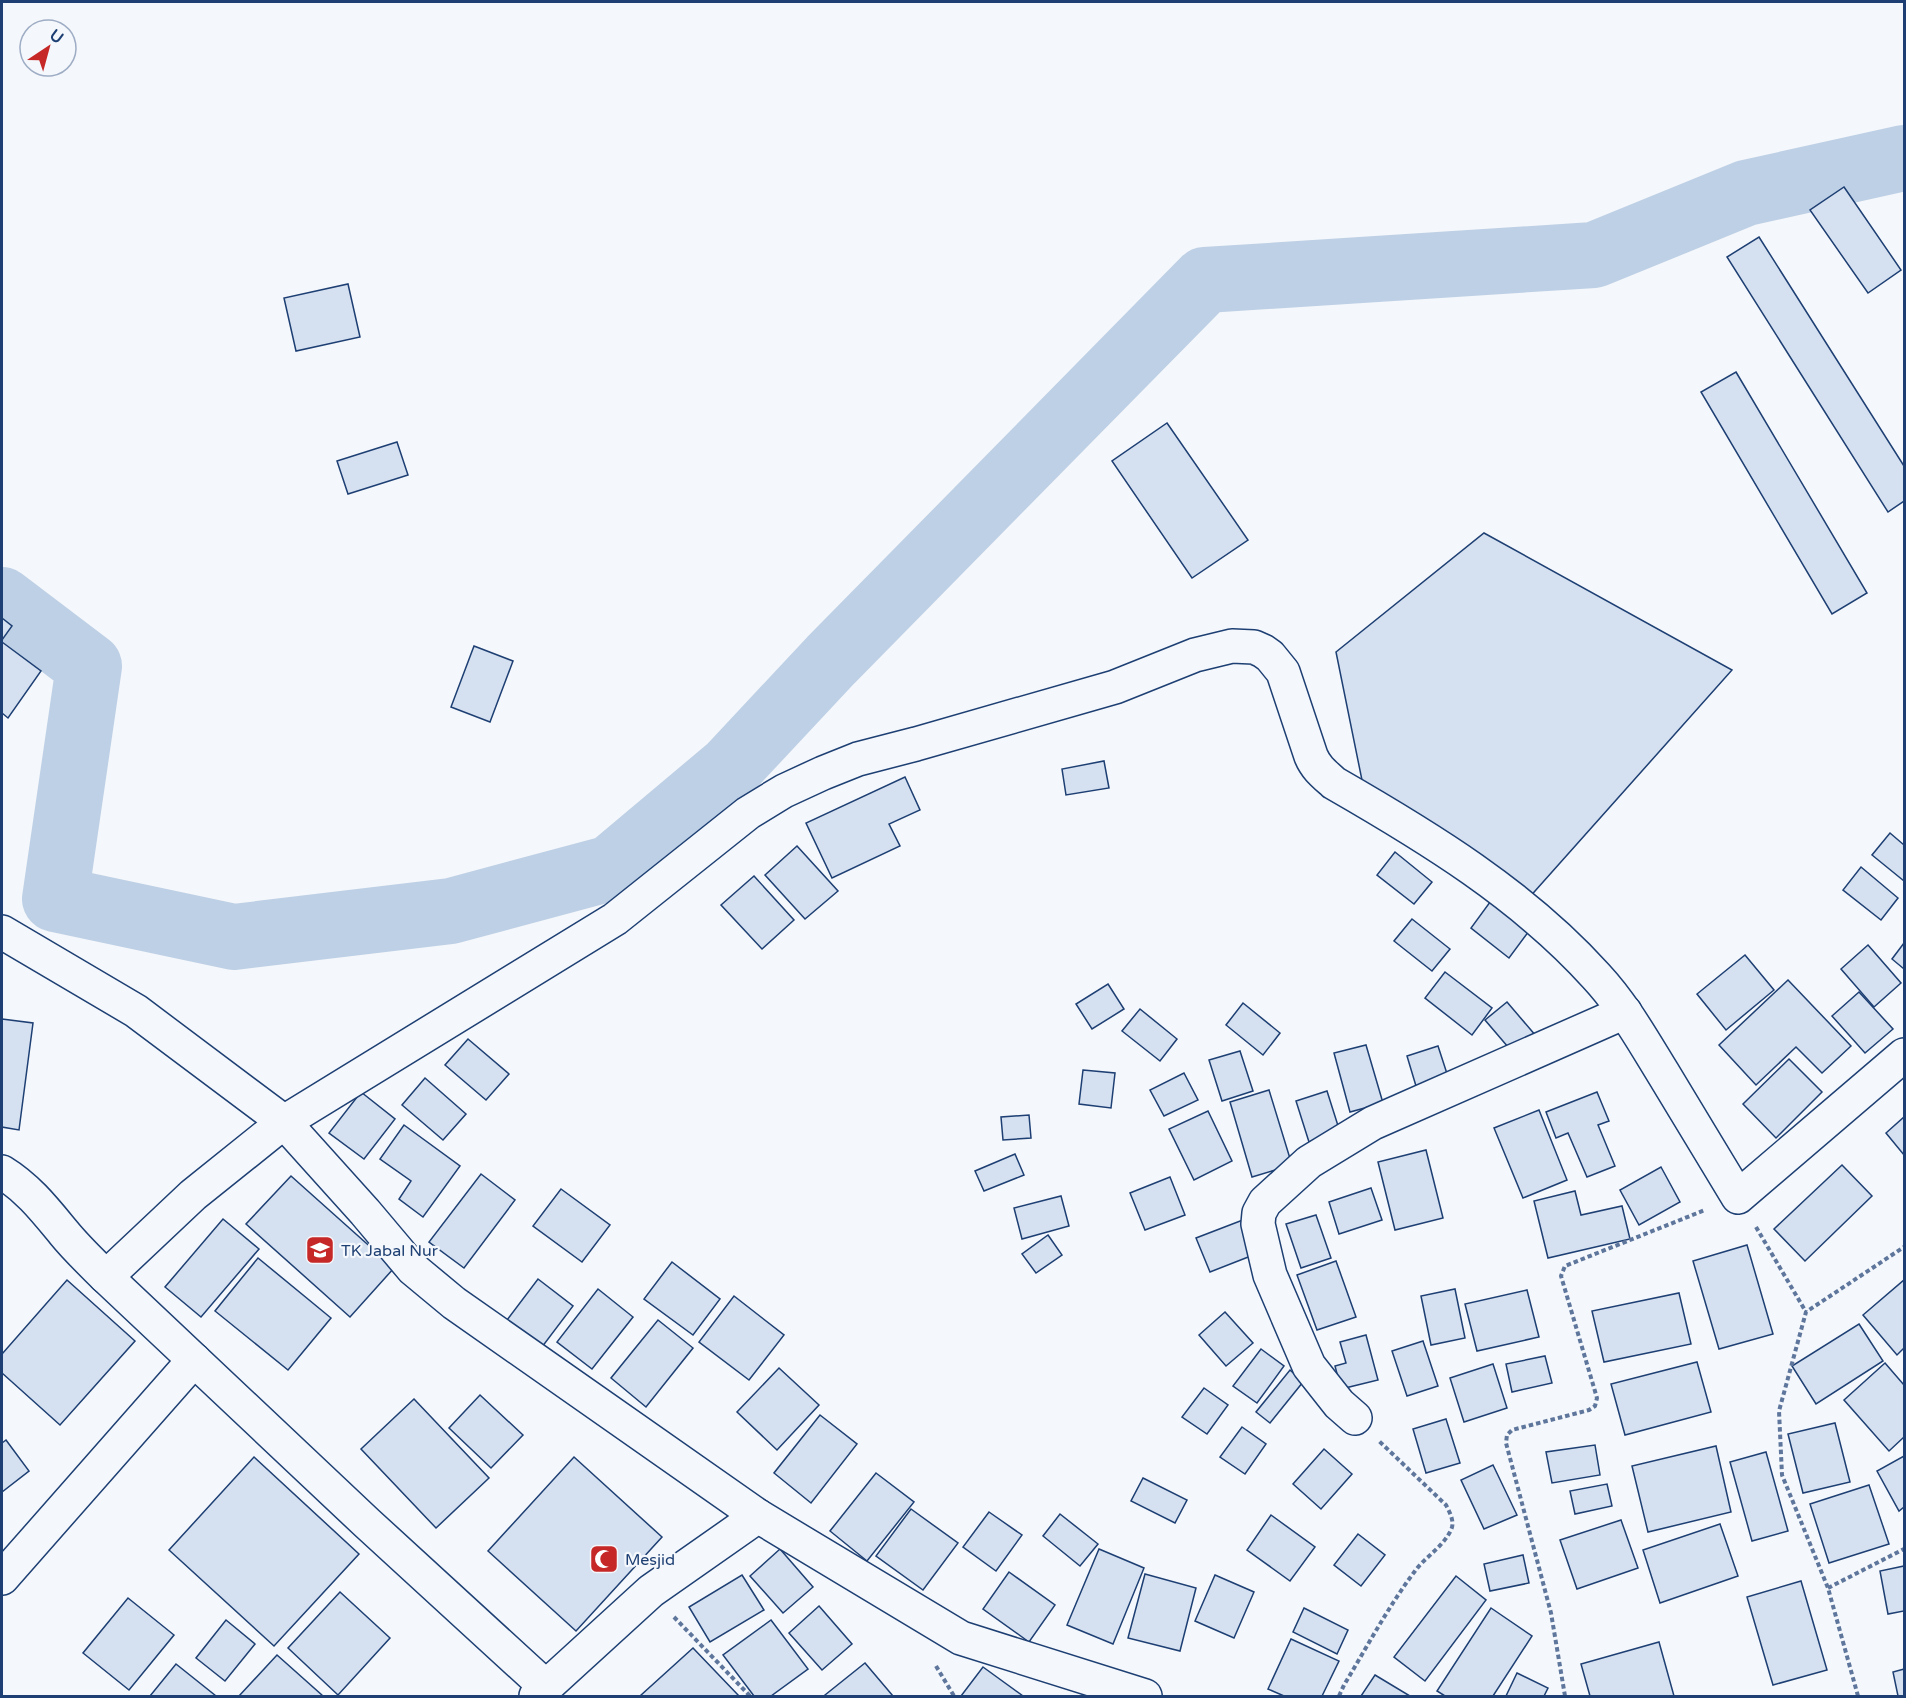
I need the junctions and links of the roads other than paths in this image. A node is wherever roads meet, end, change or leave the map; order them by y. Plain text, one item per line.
1 (2, 932) edge
2 (1625, 1012) junction
3 (1905, 1055) edge
4 (284, 1122) junction
5 (2, 1172) edge
6 (106, 1277) junction
7 (194, 1360) junction
8 (1354, 1418) road end
9 (758, 1516) junction
10 (2, 1578) edge
11 (541, 1692) edge
12 (1145, 1696) edge

1 - 4 street
2 - 3 street
2 - 4 street
2 - 8 street
4 - 6 street
4 - 9 street
5 - 6 street
6 - 7 street
7 - 10 street
7 - 11 street
9 - 11 street
9 - 12 street

